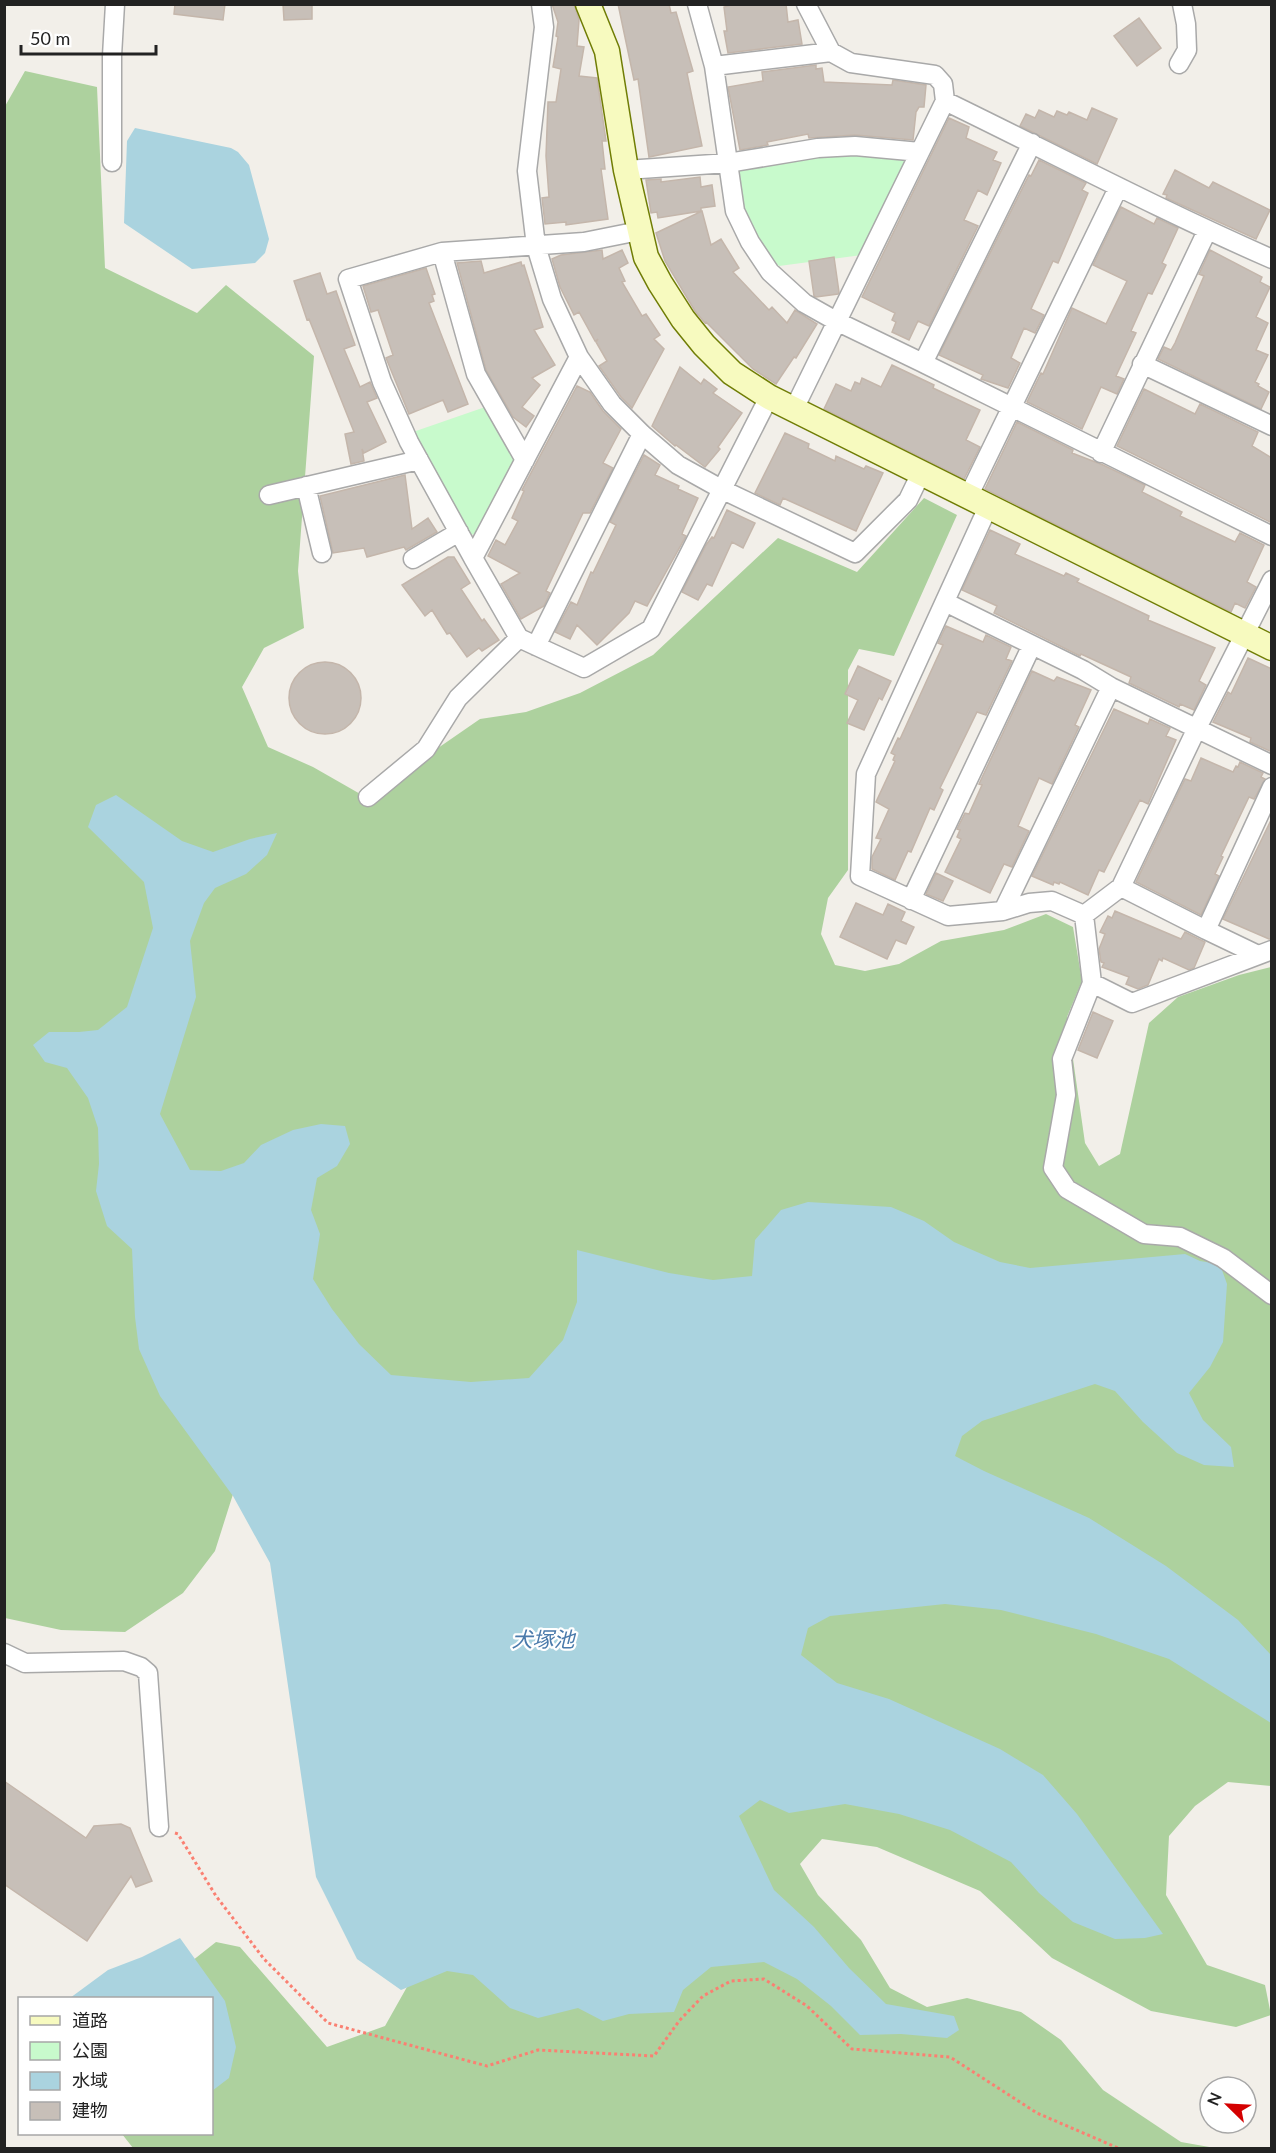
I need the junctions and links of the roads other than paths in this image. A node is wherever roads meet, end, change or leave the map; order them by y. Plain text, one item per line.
1 (115, 4) edge
2 (541, 4) edge
3 (588, 4) edge
4 (697, 4) edge
5 (806, 4) edge
6 (1182, 4) edge
7 (831, 52) junction
8 (1179, 64) dead end
9 (714, 66) junction
10 (945, 101) junction
11 (1032, 143) junction
12 (920, 152) junction
13 (112, 162) dead end
14 (728, 163) junction
15 (626, 171) junction
16 (1118, 188) junction
17 (639, 231) junction
18 (1207, 231) junction
19 (536, 246) junction
20 (442, 252) junction
21 (1272, 259) edge
22 (836, 321) junction
23 (579, 357) junction
24 (923, 363) junction
25 (1142, 364) junction
26 (769, 397) junction
27 (1010, 407) junction
28 (794, 409) junction
29 (1272, 426) edge
30 (642, 434) junction
31 (1101, 453) junction
32 (419, 460) junction
33 (525, 460) junction
34 (921, 473) junction
35 (306, 486) junction
36 (723, 490) junction
37 (269, 495) dead end
38 (978, 502) junction
39 (459, 532) junction
40 (1272, 536) edge
41 (322, 553) dead end
42 (473, 558) junction
43 (413, 559) dead end
44 (1272, 580) edge
45 (945, 602) junction
46 (1244, 634) junction
47 (519, 638) junction
48 (1032, 645) junction
49 (536, 646) junction
50 (1272, 648) edge
51 (1111, 687) junction
52 (1197, 728) junction
53 (1272, 765) edge
54 (1272, 787) edge
55 (368, 797) dead end
56 (1121, 887) junction
57 (910, 900) junction
58 (1003, 911) junction
59 (1084, 915) junction
60 (1206, 930) junction
61 (1264, 952) edge
62 (1092, 982) junction
63 (1272, 1295) edge
64 (4, 1653) edge
65 (159, 1827) road end

1 - 13 street
2 - 19 street
3 - 15 street
4 - 9 street
5 - 7 street
6 - 8 street
7 - 9 street
7 - 10 street
9 - 14 street
10 - 11 street
10 - 12 street
11 - 16 street
11 - 24 street
12 - 14 street
12 - 22 street
14 - 15 street
14 - 22 street
15 - 17 street
16 - 18 street
16 - 27 street
17 - 19 street
17 - 26 street
18 - 21 street
18 - 25 street
19 - 20 street
19 - 23 street
20 - 32 street
20 - 33 street
22 - 24 street
22 - 28 street
23 - 30 street
23 - 33 street
24 - 27 street
25 - 29 street
25 - 31 street
26 - 28 street
26 - 36 street
27 - 31 street
27 - 38 street
28 - 34 street
30 - 36 street
30 - 49 street
31 - 40 street
32 - 35 street
32 - 39 street
33 - 42 street
34 - 36 street
34 - 38 street
35 - 37 street
35 - 41 street
36 - 49 street
38 - 45 street
38 - 46 street
39 - 42 street
39 - 43 street
42 - 47 street
44 - 46 street
45 - 48 street
45 - 57 street
46 - 50 street
46 - 52 street
47 - 49 street
47 - 55 street
48 - 51 street
48 - 57 street
51 - 52 street
51 - 58 street
52 - 53 street
52 - 56 street
54 - 60 street
56 - 59 street
56 - 60 street
57 - 58 street
58 - 59 street
59 - 62 street
60 - 61 street
61 - 62 street
62 - 63 street
64 - 65 street

